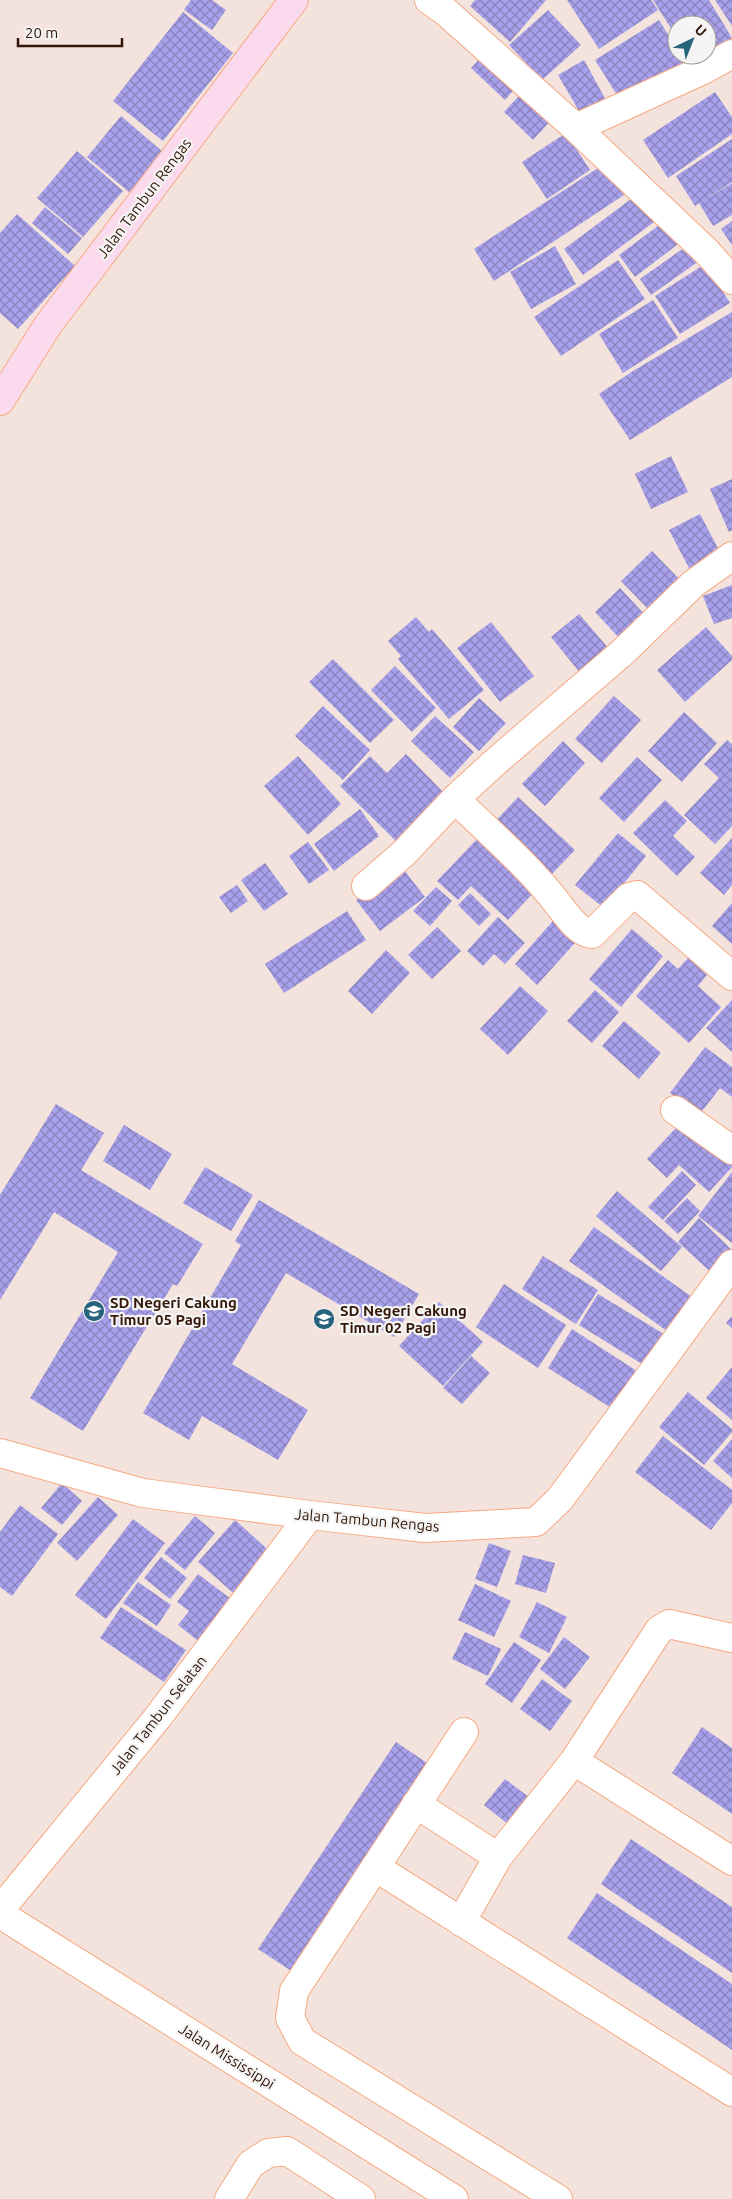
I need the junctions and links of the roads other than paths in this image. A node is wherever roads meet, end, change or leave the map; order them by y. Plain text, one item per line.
1 (294, 0) edge
2 (429, 0) edge
3 (732, 54) edge
4 (576, 128) junction
5 (732, 280) edge
6 (0, 401) edge
7 (732, 556) edge
8 (455, 799) junction
9 (366, 886) dead end
10 (732, 976) edge
11 (675, 1110) dead end
12 (732, 1150) edge
13 (732, 1264) edge
14 (0, 1453) edge
15 (310, 1515) junction
16 (732, 1638) edge
17 (464, 1732) dead end
18 (574, 1761) junction
19 (416, 1804) junction
20 (498, 1856) junction
21 (732, 1861) edge
22 (375, 1867) junction
23 (0, 1912) edge
24 (461, 1922) junction
25 (732, 2092) edge
26 (229, 2199) edge
27 (361, 2199) edge
28 (454, 2199) edge
29 (558, 2199) edge

1 - 6 street, Jalan Tambun Rengas
2 - 4 street
3 - 4 street
4 - 5 street
7 - 8 street
8 - 9 street
8 - 10 street
11 - 12 street
13 - 15 street, Jalan Tambun Rengas
14 - 15 street, Jalan Tambun Rengas
15 - 23 street, Jalan Tambun Selatan
16 - 18 street
17 - 19 street
18 - 20 street
18 - 21 street
19 - 20 street
19 - 22 street
20 - 24 street
22 - 24 street
22 - 29 street
23 - 28 street, Jalan Mississippi
24 - 25 street
26 - 27 street

